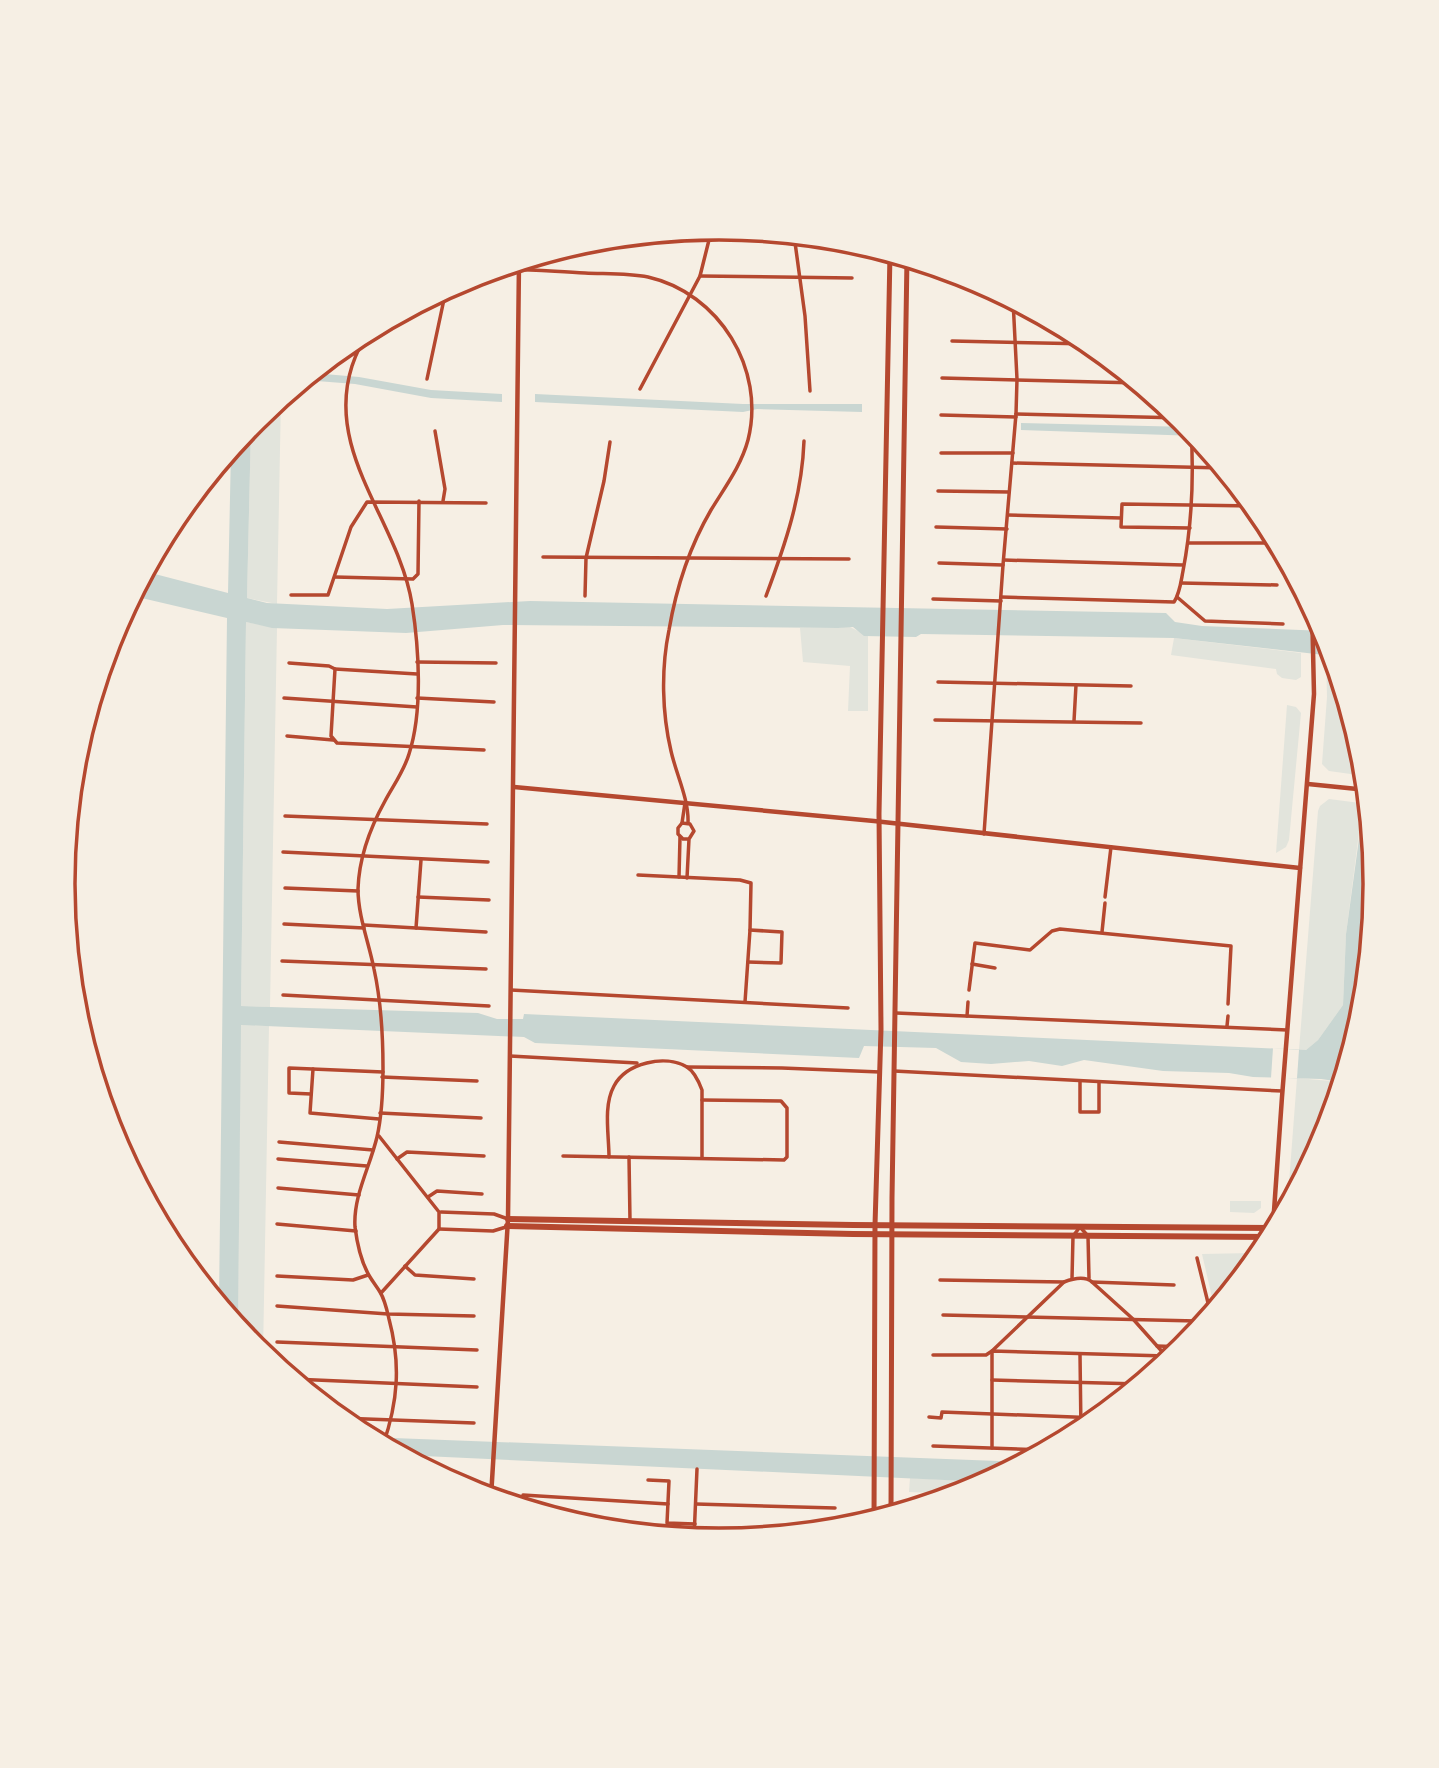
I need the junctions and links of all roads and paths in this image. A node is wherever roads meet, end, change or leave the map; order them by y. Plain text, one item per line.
1 (709, 240) edge
2 (795, 244) edge
3 (890, 263) edge
4 (907, 268) edge
5 (525, 270) edge
6 (519, 272) edge
7 (700, 275) junction
8 (800, 277) junction
9 (852, 278) dead end
10 (691, 296) junction
11 (443, 302) edge
12 (1014, 311) edge
13 (952, 341) dead end
14 (1015, 341) junction
15 (1069, 343) edge
16 (360, 350) edge
17 (942, 378) dead end
18 (427, 379) dead end
19 (1017, 379) junction
20 (1123, 382) edge
21 (640, 389) dead end
22 (810, 391) dead end
23 (941, 415) dead end
24 (1016, 416) junction
25 (1164, 418) edge
26 (435, 431) dead end
27 (804, 441) dead end
28 (610, 442) dead end
29 (1192, 446) edge
30 (941, 453) dead end
31 (1013, 453) junction
32 (1012, 463) junction
33 (1193, 468) junction
34 (1211, 468) edge
35 (938, 491) dead end
36 (1010, 492) junction
37 (373, 500) junction
38 (419, 501) junction
39 (442, 502) junction
40 (486, 503) dead end
41 (1192, 505) junction
42 (1241, 506) edge
43 (1008, 515) junction
44 (1121, 518) junction
45 (936, 527) dead end
46 (1190, 528) junction
47 (1007, 529) junction
48 (1189, 543) junction
49 (1265, 543) edge
50 (543, 557) dead end
51 (586, 558) junction
52 (689, 559) junction
53 (779, 559) junction
54 (849, 559) dead end
55 (1004, 559) junction
56 (939, 563) dead end
57 (1003, 565) junction
58 (1184, 565) junction
59 (335, 577) junction
60 (406, 580) junction
61 (1181, 583) junction
62 (1277, 585) dead end
63 (291, 595) dead end
64 (585, 596) dead end
65 (766, 596) dead end
66 (1177, 597) junction
67 (933, 599) dead end
68 (1001, 599) junction
69 (1283, 624) dead end
70 (1312, 631) edge
71 (417, 662) junction
72 (289, 663) dead end
73 (496, 663) dead end
74 (335, 669) junction
75 (417, 674) junction
76 (938, 682) dead end
77 (995, 683) junction
78 (1076, 685) junction
79 (1131, 685) dead end
80 (284, 698) dead end
81 (417, 698) junction
82 (333, 702) junction
83 (494, 702) dead end
84 (417, 707) junction
85 (935, 720) dead end
86 (992, 721) junction
87 (1074, 722) junction
88 (1141, 723) dead end
89 (287, 736) dead end
90 (333, 740) junction
91 (411, 746) junction
92 (484, 750) dead end
93 (1308, 784) junction
94 (514, 787) junction
95 (1356, 789) edge
96 (685, 803) junction
97 (285, 816) dead end
98 (374, 820) junction
99 (688, 822) junction
100 (879, 822) junction
101 (682, 823) junction
102 (487, 824) dead end
103 (898, 824) junction
104 (984, 834) junction
105 (680, 837) junction
106 (690, 839) junction
107 (1111, 847) junction
108 (283, 852) dead end
109 (363, 857) junction
110 (421, 860) junction
111 (488, 862) dead end
112 (1300, 867) junction
113 (638, 875) dead end
114 (679, 878) junction
115 (687, 878) junction
116 (285, 888) dead end
117 (358, 891) junction
118 (418, 897) junction
119 (1105, 897) dead end
120 (489, 900) dead end
121 (1105, 903) dead end
122 (284, 923) dead end
123 (364, 926) junction
124 (416, 928) junction
125 (750, 930) junction
126 (486, 932) dead end
127 (1102, 932) junction
128 (282, 961) dead end
129 (748, 962) junction
130 (972, 964) junction
131 (374, 965) junction
132 (995, 968) dead end
133 (485, 969) dead end
134 (512, 990) junction
135 (969, 990) dead end
136 (283, 995) dead end
137 (380, 1000) junction
138 (744, 1002) junction
139 (968, 1002) dead end
140 (1228, 1004) dead end
141 (489, 1006) dead end
142 (848, 1008) dead end
143 (896, 1013) junction
144 (967, 1016) junction
145 (1228, 1016) dead end
146 (1227, 1026) junction
147 (1287, 1030) junction
148 (510, 1056) junction
149 (639, 1064) junction
150 (687, 1067) junction
151 (313, 1069) junction
152 (894, 1071) junction
153 (880, 1072) junction
154 (383, 1074) junction
155 (477, 1082) dead end
156 (1080, 1082) junction
157 (1099, 1082) junction
158 (1282, 1091) junction
159 (311, 1094) junction
160 (702, 1100) junction
161 (380, 1113) junction
162 (481, 1118) dead end
163 (379, 1119) junction
164 (377, 1134) junction
165 (279, 1142) dead end
166 (373, 1150) junction
167 (484, 1156) dead end
168 (563, 1156) dead end
169 (609, 1157) junction
170 (629, 1157) junction
171 (702, 1158) junction
172 (278, 1159) dead end
173 (397, 1159) junction
174 (368, 1166) junction
175 (278, 1188) dead end
176 (482, 1194) dead end
177 (359, 1195) junction
178 (428, 1197) junction
179 (1276, 1207) edge
180 (439, 1212) junction
181 (630, 1221) junction
182 (508, 1222) junction
183 (276, 1224) dead end
184 (875, 1225) junction
185 (892, 1226) junction
186 (1080, 1227) junction
187 (439, 1229) junction
188 (1263, 1229) edge
189 (356, 1231) junction
190 (875, 1234) junction
191 (892, 1234) junction
192 (1073, 1236) junction
193 (1088, 1236) junction
194 (1258, 1237) edge
195 (1197, 1258) dead end
196 (405, 1266) junction
197 (368, 1275) junction
198 (277, 1276) dead end
199 (474, 1279) dead end
200 (1072, 1279) junction
201 (940, 1280) dead end
202 (1091, 1280) junction
203 (1064, 1282) junction
204 (1174, 1285) dead end
205 (381, 1293) junction
206 (1208, 1304) edge
207 (277, 1306) dead end
208 (388, 1314) junction
209 (943, 1315) dead end
210 (474, 1316) dead end
211 (1028, 1317) junction
212 (1133, 1319) junction
213 (1193, 1321) edge
214 (277, 1342) dead end
215 (1157, 1346) junction
216 (1168, 1346) edge
217 (395, 1348) junction
218 (477, 1350) dead end
219 (992, 1351) junction
220 (1162, 1352) edge
221 (1080, 1354) junction
222 (933, 1355) dead end
223 (1158, 1356) edge
224 (992, 1380) junction
225 (310, 1381) edge
226 (1080, 1382) junction
227 (397, 1384) junction
228 (1126, 1384) edge
229 (477, 1387) dead end
230 (992, 1415) junction
231 (929, 1417) dead end
232 (1080, 1418) edge
233 (1081, 1418) edge
234 (360, 1419) edge
235 (391, 1420) junction
236 (474, 1423) dead end
237 (386, 1435) edge
238 (933, 1446) dead end
239 (992, 1448) junction
240 (1028, 1449) edge
241 (697, 1469) dead end
242 (648, 1480) dead end
243 (492, 1486) edge
244 (523, 1496) dead end
245 (668, 1504) junction
246 (695, 1504) junction
247 (891, 1505) edge
248 (835, 1508) dead end
249 (874, 1509) edge
250 (695, 1524) junction
251 (695, 1527) edge

1 - 7 street
2 - 8 street
3 - 100 main road
4 - 103 main road
5 - 10 street
6 - 94 street
7 - 8 street
7 - 10 street
8 - 9 street
8 - 22 street
10 - 21 street
10 - 52 street
11 - 18 street
12 - 14 street
13 - 14 street
14 - 15 street
14 - 19 street
16 - 37 street
17 - 19 street
19 - 20 street
19 - 24 street
23 - 24 street
24 - 25 street
24 - 31 street
26 - 39 street
27 - 53 street
28 - 51 street
29 - 33 street
30 - 31 street
31 - 32 street
32 - 33 street
32 - 36 street
33 - 34 street
33 - 41 street
35 - 36 street
36 - 43 street
37 - 38 street
37 - 59 street
37 - 60 street
38 - 39 street
38 - 60 street
39 - 40 street
41 - 42 street
41 - 44 street
41 - 46 street
43 - 44 street
43 - 47 street
44 - 46 street
45 - 47 street
46 - 48 street
47 - 55 street
48 - 49 street
48 - 58 street
50 - 51 street
51 - 52 street
51 - 64 street
52 - 53 street
52 - 96 street
53 - 54 street
53 - 65 street
55 - 57 street
55 - 58 street
56 - 57 street
57 - 68 street
58 - 61 street
59 - 60 street
59 - 63 street
60 - 71 street
61 - 62 street
61 - 66 street
66 - 68 street
66 - 69 street
67 - 68 street
68 - 77 street
70 - 93 street
71 - 73 street
71 - 75 street
72 - 74 street
74 - 75 street
74 - 82 street
75 - 81 street
76 - 77 street
77 - 78 street
77 - 86 street
78 - 79 street
78 - 87 street
80 - 82 street
81 - 83 street
81 - 84 street
82 - 84 street
82 - 90 street
84 - 91 street
85 - 86 street
86 - 87 street
86 - 104 street
87 - 88 street
89 - 90 street
90 - 91 street
91 - 92 street
91 - 98 street
93 - 95 street
93 - 112 street
94 - 96 street
94 - 134 street
96 - 99 street
96 - 100 street
96 - 101 street
97 - 98 street
98 - 102 street
98 - 109 street
99 - 101 street
99 - 106 street
100 - 103 street
100 - 153 main road
101 - 105 street
103 - 104 street
103 - 143 main road
104 - 107 street
105 - 106 street
105 - 114 street
106 - 115 street
107 - 112 street
107 - 119 street
108 - 109 street
109 - 110 street
109 - 117 street
110 - 111 street
110 - 118 street
112 - 147 street
113 - 114 street
114 - 115 street
115 - 125 street
116 - 117 street
117 - 123 street
118 - 120 street
118 - 124 street
121 - 127 street
122 - 123 street
123 - 124 street
123 - 131 street
124 - 126 street
125 - 129 street
125 - 129 street
127 - 130 street
127 - 140 street
128 - 131 street
129 - 138 street
130 - 132 street
130 - 135 street
131 - 133 street
131 - 137 street
134 - 138 street
134 - 148 street
136 - 137 street
137 - 141 street
137 - 154 street
138 - 142 street
139 - 144 street
143 - 144 street
143 - 152 main road
144 - 146 street
145 - 146 street
146 - 147 street
147 - 158 street
148 - 149 street
148 - 182 street
149 - 150 street
149 - 169 street
150 - 153 street
150 - 160 street
151 - 154 street
151 - 159 street
151 - 159 street
152 - 156 street
152 - 185 main road
153 - 184 main road
154 - 155 street
154 - 161 street
156 - 157 street
156 - 157 street
157 - 158 street
158 - 179 street
159 - 163 street
160 - 171 street
160 - 171 street
161 - 162 street
161 - 163 street
163 - 164 street
164 - 166 street
164 - 173 street
165 - 166 street
166 - 174 street
167 - 173 street
168 - 169 street
169 - 170 street
170 - 171 street
170 - 181 street
172 - 174 street
173 - 178 street
174 - 177 street
175 - 177 street
176 - 178 street
177 - 189 street
178 - 180 street
180 - 182 street
180 - 187 street
181 - 182 main road
181 - 184 main road
182 - 187 street
182 - 190 main road
182 - 243 street
183 - 189 street
184 - 185 main road
184 - 190 main road
185 - 186 main road
185 - 191 main road
186 - 188 main road
186 - 192 street
186 - 193 street
187 - 196 street
189 - 197 street
190 - 191 main road
190 - 249 main road
191 - 192 main road
191 - 247 main road
192 - 193 main road
192 - 200 street
193 - 194 main road
193 - 202 street
195 - 206 street
196 - 199 street
196 - 205 street
197 - 198 street
197 - 205 street
200 - 202 street
200 - 203 street
201 - 203 street
202 - 204 street
202 - 212 street
203 - 211 street
205 - 208 street
207 - 208 street
208 - 210 street
208 - 217 street
209 - 211 street
211 - 212 street
211 - 219 street
212 - 213 street
212 - 215 street
214 - 217 street
215 - 216 street
215 - 220 street
217 - 218 street
217 - 227 street
219 - 221 street
219 - 222 street
219 - 224 street
221 - 223 street
221 - 226 street
224 - 226 street
224 - 230 street
225 - 227 street
226 - 228 street
226 - 233 street
227 - 229 street
227 - 235 street
230 - 231 street
230 - 232 street
230 - 239 street
234 - 235 street
235 - 236 street
235 - 237 street
238 - 239 street
239 - 240 street
241 - 246 street
242 - 245 street
244 - 245 street
245 - 250 street
246 - 248 street
246 - 250 street
250 - 251 street

